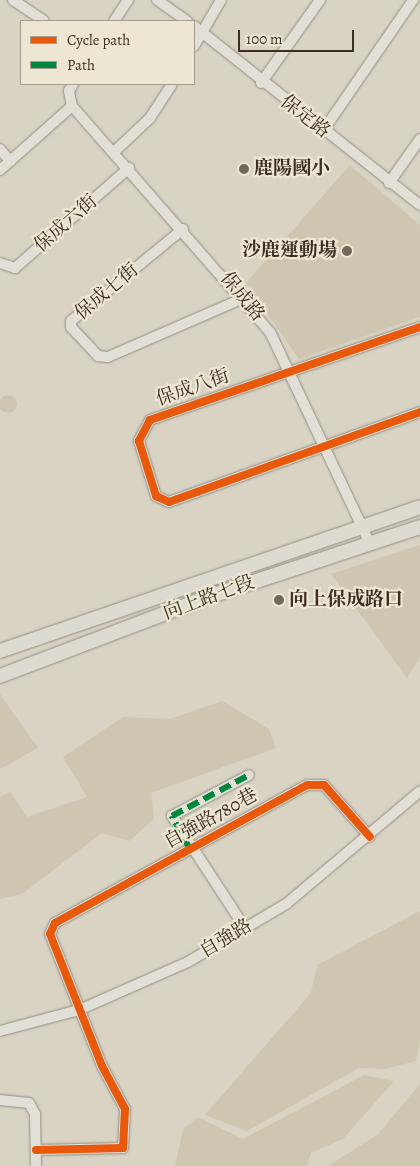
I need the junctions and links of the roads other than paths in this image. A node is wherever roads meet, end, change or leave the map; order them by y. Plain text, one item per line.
1 (14, 0) edge
2 (128, 0) edge
3 (157, 0) edge
4 (221, 0) edge
5 (320, 0) edge
6 (413, 0) edge
7 (43, 20) edge
8 (115, 20) edge
9 (186, 20) edge
10 (198, 29) edge
11 (195, 42) edge
12 (261, 83) junction
13 (73, 85) edge
14 (171, 85) edge
15 (72, 106) junction
16 (323, 131) junction
17 (420, 139) edge
18 (0, 149) edge
19 (115, 150) junction
20 (10, 161) junction
21 (130, 168) junction
22 (0, 170) edge
23 (389, 183) junction
24 (420, 205) edge
25 (184, 229) junction
26 (0, 263) edge
27 (244, 298) junction
28 (420, 327) edge
29 (290, 371) junction
30 (420, 412) edge
31 (326, 446) junction
32 (420, 507) edge
33 (420, 527) edge
34 (361, 528) junction
35 (370, 544) junction
36 (0, 652) edge
37 (0, 676) edge
38 (249, 775) dead end
39 (420, 791) edge
40 (370, 837) junction
41 (190, 849) junction
42 (245, 928) junction
43 (79, 1010) junction
44 (0, 1031) edge
45 (0, 1100) edge
46 (36, 1150) junction
47 (36, 1166) edge

1 - 7 street
2 - 8 street
3 - 9 street
4 - 10 street
5 - 12 street
6 - 16 street
10 - 11 street
10 - 12 street, 保定路
12 - 16 street, 保定路
13 - 15 street
14 - 19 street
15 - 19 street, 保成路
15 - 20 street
16 - 23 street, 保定路
17 - 23 street
18 - 20 street
19 - 21 street, 保成路
20 - 22 street
21 - 25 street, 保成路
21 - 26 street, 保成六街
23 - 24 street, 保定路
25 - 27 street, 保成路
25 - 27 street, 保成七街
27 - 29 street, 保成路
28 - 29 street, 保成八街
29 - 31 street, 保成路
29 - 31 street, 保成八街
30 - 31 street, 保成八街
31 - 34 street, 保成路
32 - 34 main road, 向上路七段
33 - 35 main road, 向上路七段
34 - 35 street, 保成路
34 - 36 main road, 向上路七段
35 - 37 main road, 向上路七段
38 - 41 street
39 - 40 street, 自強路
40 - 41 street, 自強路780巷
40 - 42 street, 自強路
41 - 42 street
41 - 43 street, 自強路780巷
42 - 43 street, 自強路
43 - 44 street, 自強路
43 - 46 street
45 - 46 street
46 - 47 street

